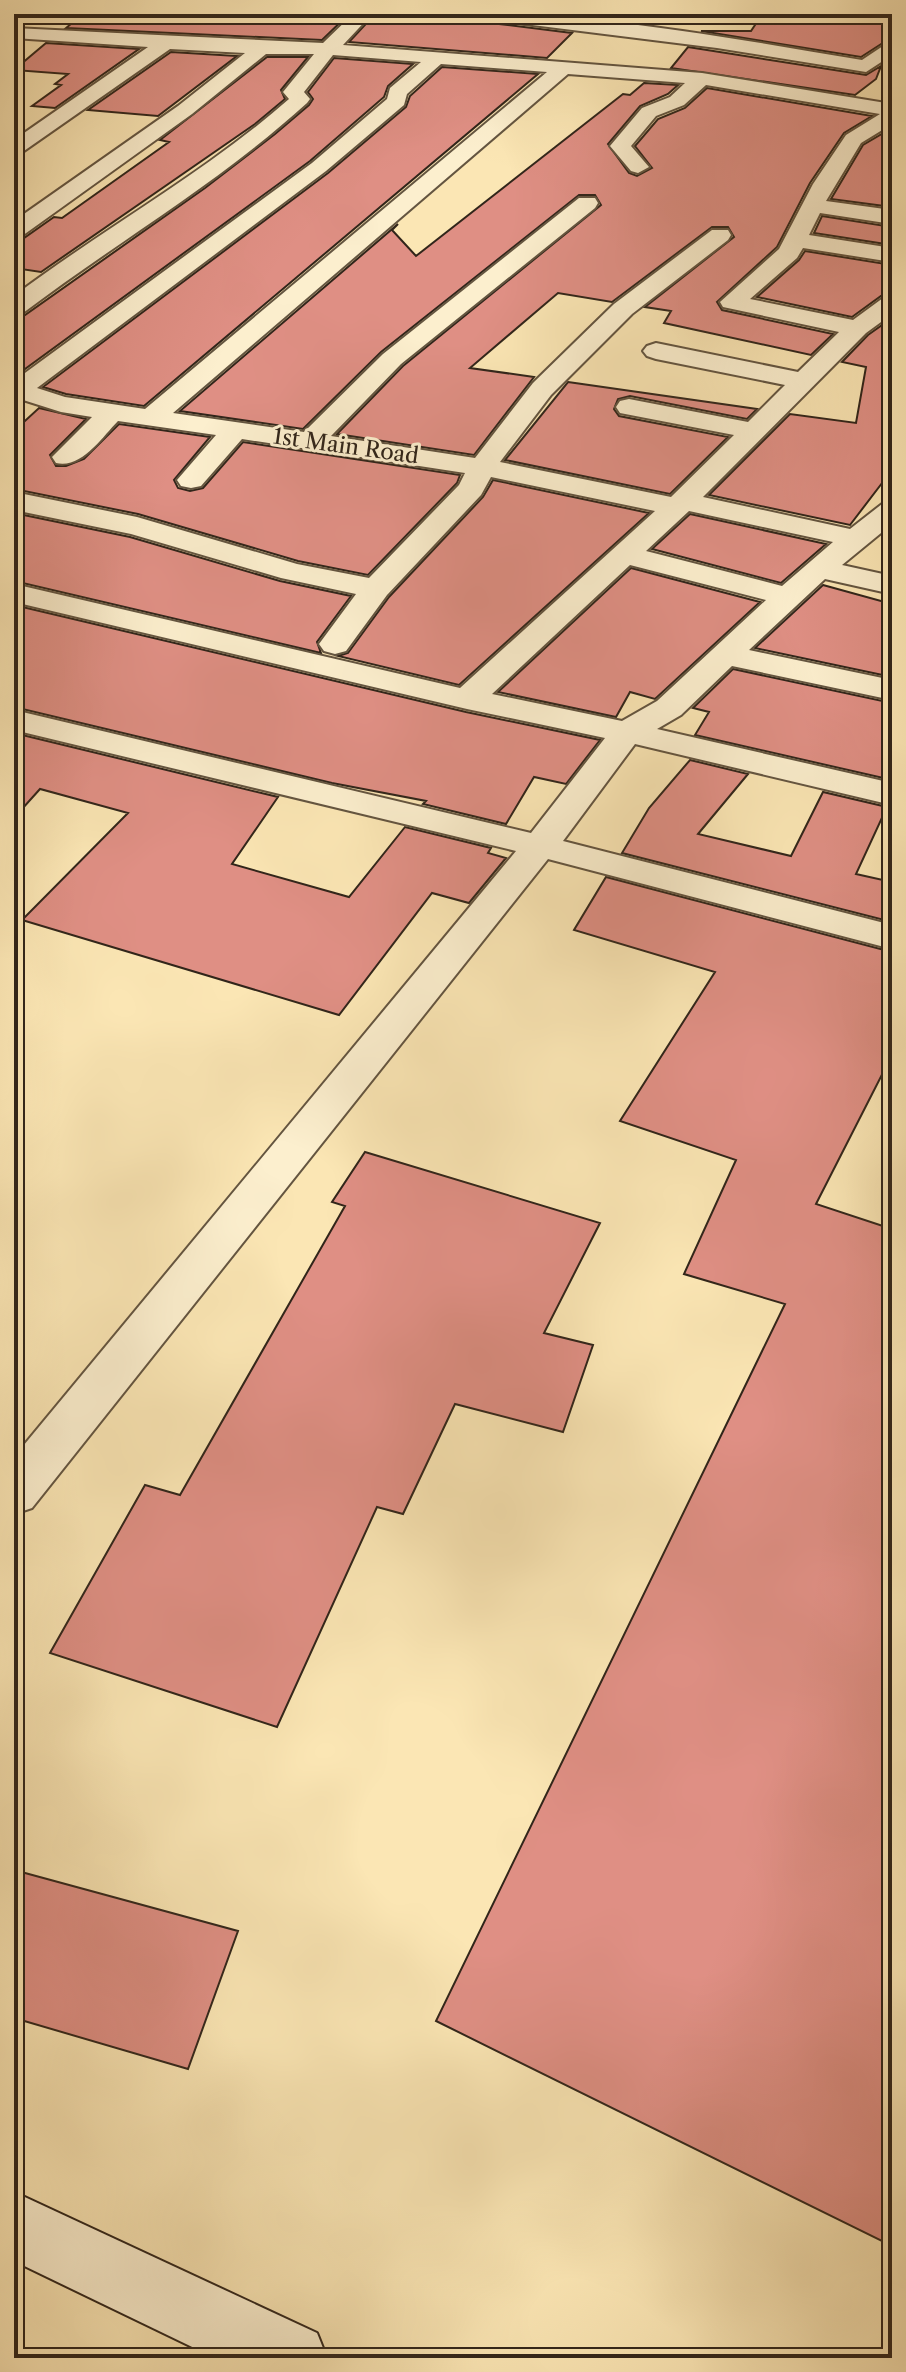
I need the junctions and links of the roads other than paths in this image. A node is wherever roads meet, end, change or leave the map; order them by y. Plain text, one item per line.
1 (363, 14) edge
2 (485, 14) edge
3 (493, 15) edge
4 (731, 23) dead end
5 (14, 33) edge
6 (812, 33) dead end
7 (717, 42) junction
8 (166, 43) junction
9 (892, 46) edge
10 (262, 48) junction
11 (328, 49) junction
12 (801, 54) junction
13 (437, 58) junction
14 (866, 66) junction
15 (562, 69) junction
16 (702, 79) junction
17 (888, 100) edge
18 (14, 149) edge
19 (638, 167) dead end
20 (851, 187) dead end
21 (819, 195) junction
22 (587, 203) dead end
23 (892, 217) edge
24 (14, 231) edge
25 (720, 235) dead end
26 (796, 240) junction
27 (892, 255) edge
28 (892, 303) edge
29 (14, 308) edge
30 (857, 328) junction
31 (656, 351) dead end
32 (804, 381) junction
33 (16, 391) edge
34 (629, 407) dead end
35 (112, 412) junction
36 (149, 419) junction
37 (236, 430) junction
38 (754, 431) junction
39 (312, 440) junction
40 (66, 457) dead end
41 (482, 467) junction
42 (191, 480) dead end
43 (14, 501) edge
44 (680, 504) junction
45 (892, 510) edge
46 (857, 539) junction
47 (625, 555) junction
48 (820, 569) junction
49 (892, 585) edge
50 (376, 589) junction
51 (14, 593) edge
52 (790, 597) junction
53 (335, 644) dead end
54 (725, 655) junction
55 (892, 690) edge
56 (467, 699) junction
57 (14, 720) edge
58 (627, 732) junction
59 (892, 794) edge
60 (540, 846) junction
61 (892, 937) edge
62 (14, 1493) edge
63 (14, 2226) edge
64 (292, 2358) edge

1 - 11 street
2 - 3 street
3 - 7 street
3 - 13 street
4 - 7 street
5 - 8 street
6 - 12 street
7 - 12 street
8 - 10 street
8 - 18 street
9 - 14 street
10 - 11 street
10 - 24 street
11 - 13 street
11 - 29 street
12 - 14 street
13 - 15 street
13 - 33 street
14 - 17 street
15 - 16 street
15 - 36 street
16 - 17 street
16 - 19 street
17 - 21 street
20 - 21 street
21 - 23 street
21 - 26 street
22 - 39 street
25 - 41 street
26 - 27 street
26 - 30 street
28 - 30 street
30 - 32 street
31 - 32 street
32 - 38 street
33 - 35 street, 1st Main Road
34 - 38 street
35 - 36 street, 1st Main Road
35 - 40 street
36 - 37 street, 1st Main Road
37 - 39 street, 1st Main Road
37 - 42 street
38 - 44 street
39 - 41 street, 1st Main Road
41 - 44 street, 1st Main Road
41 - 50 street
43 - 50 street
44 - 46 street, 1st Main Road
44 - 47 street
45 - 46 street
46 - 48 street
47 - 52 street
47 - 56 street
48 - 49 street
48 - 52 street
50 - 53 street
51 - 56 street
52 - 54 street
54 - 55 street
54 - 58 street
56 - 58 street
57 - 60 street
58 - 59 street
58 - 60 street
60 - 61 street
60 - 62 street
63 - 64 street

